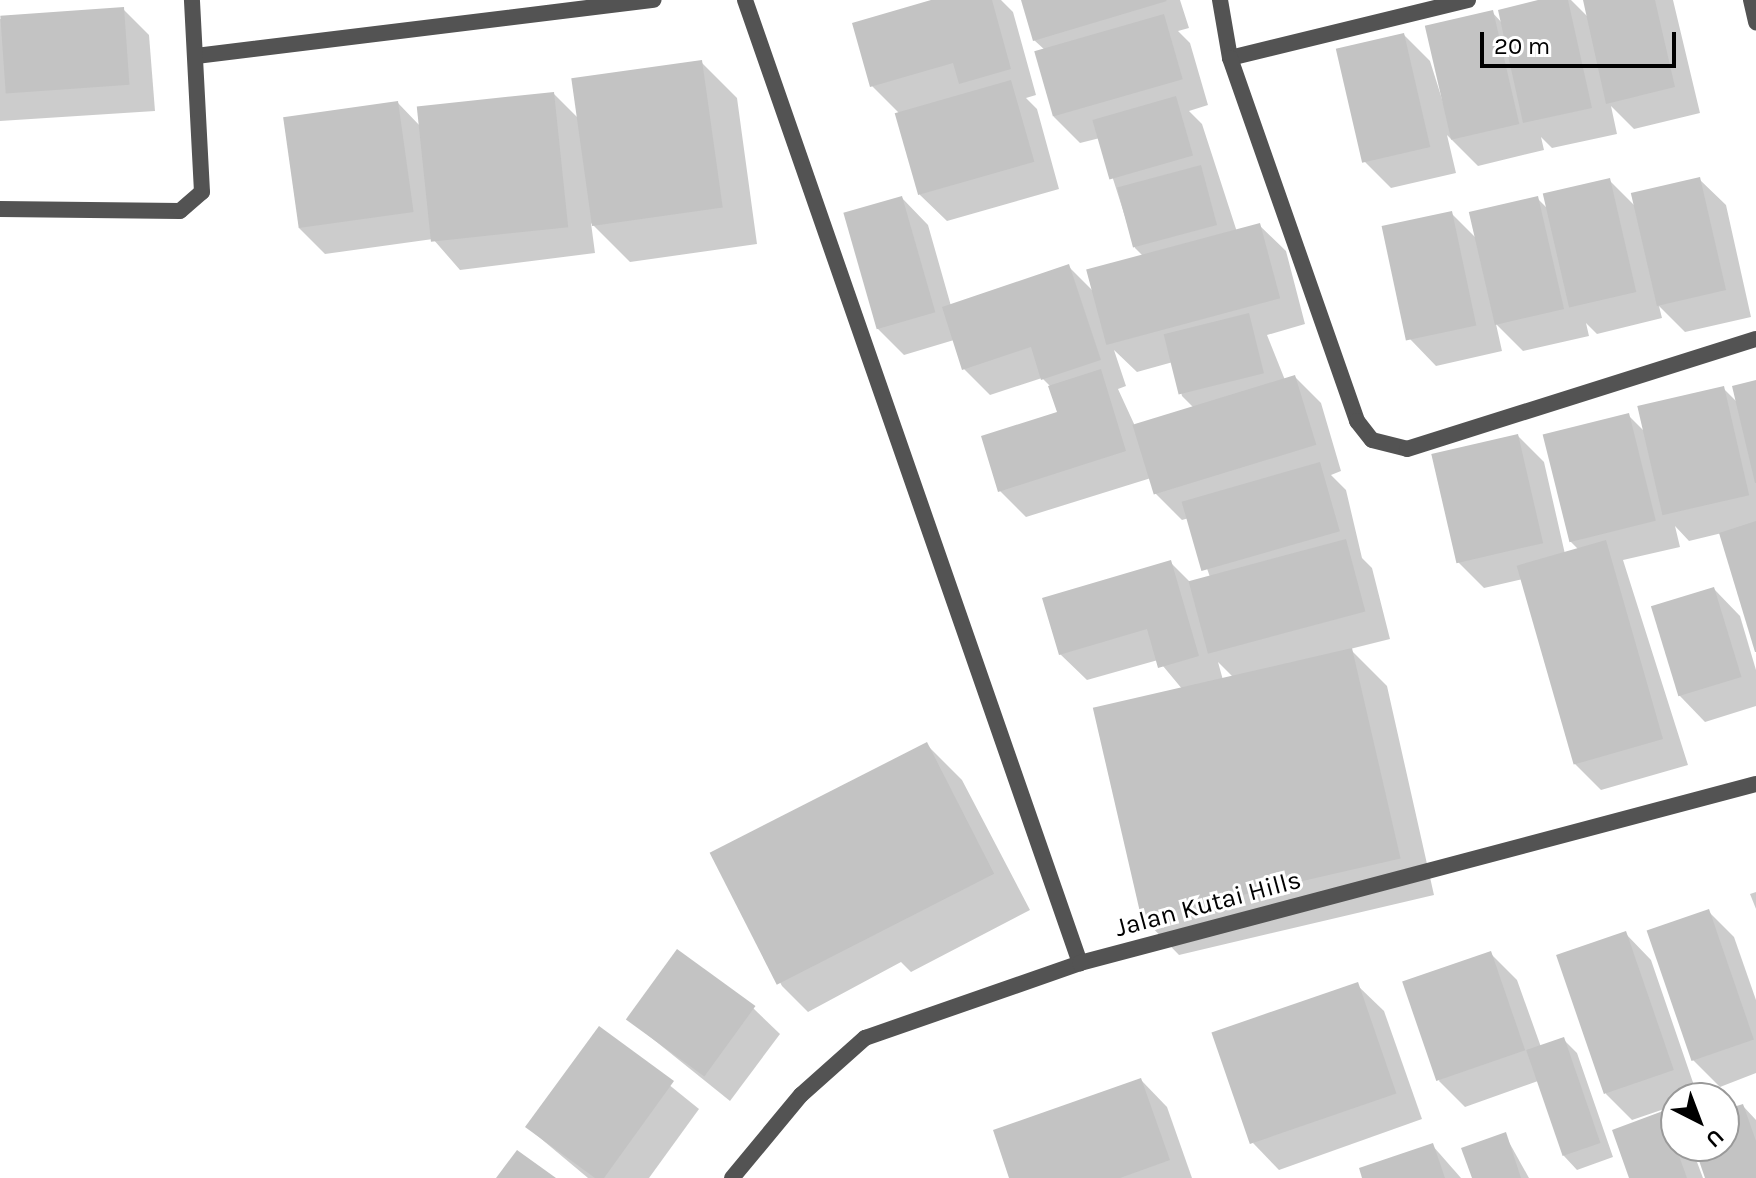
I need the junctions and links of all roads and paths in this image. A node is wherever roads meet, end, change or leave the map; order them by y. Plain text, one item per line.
1 (192, 0) edge
2 (654, 0) edge
3 (745, 0) edge
4 (1220, 0) edge
5 (1468, 0) edge
6 (1751, 0) edge
7 (1756, 22) edge
8 (196, 56) junction
9 (1230, 58) junction
10 (0, 209) edge
11 (1756, 339) edge
12 (1756, 784) edge
13 (1080, 963) junction
14 (732, 1178) edge

1 - 8 street
2 - 8 street
3 - 13 street
4 - 9 street
5 - 9 street
6 - 7 street
8 - 10 street
9 - 11 street
12 - 13 street, Jalan Kutai Hills
13 - 14 street, Jalan Kutai Hills

